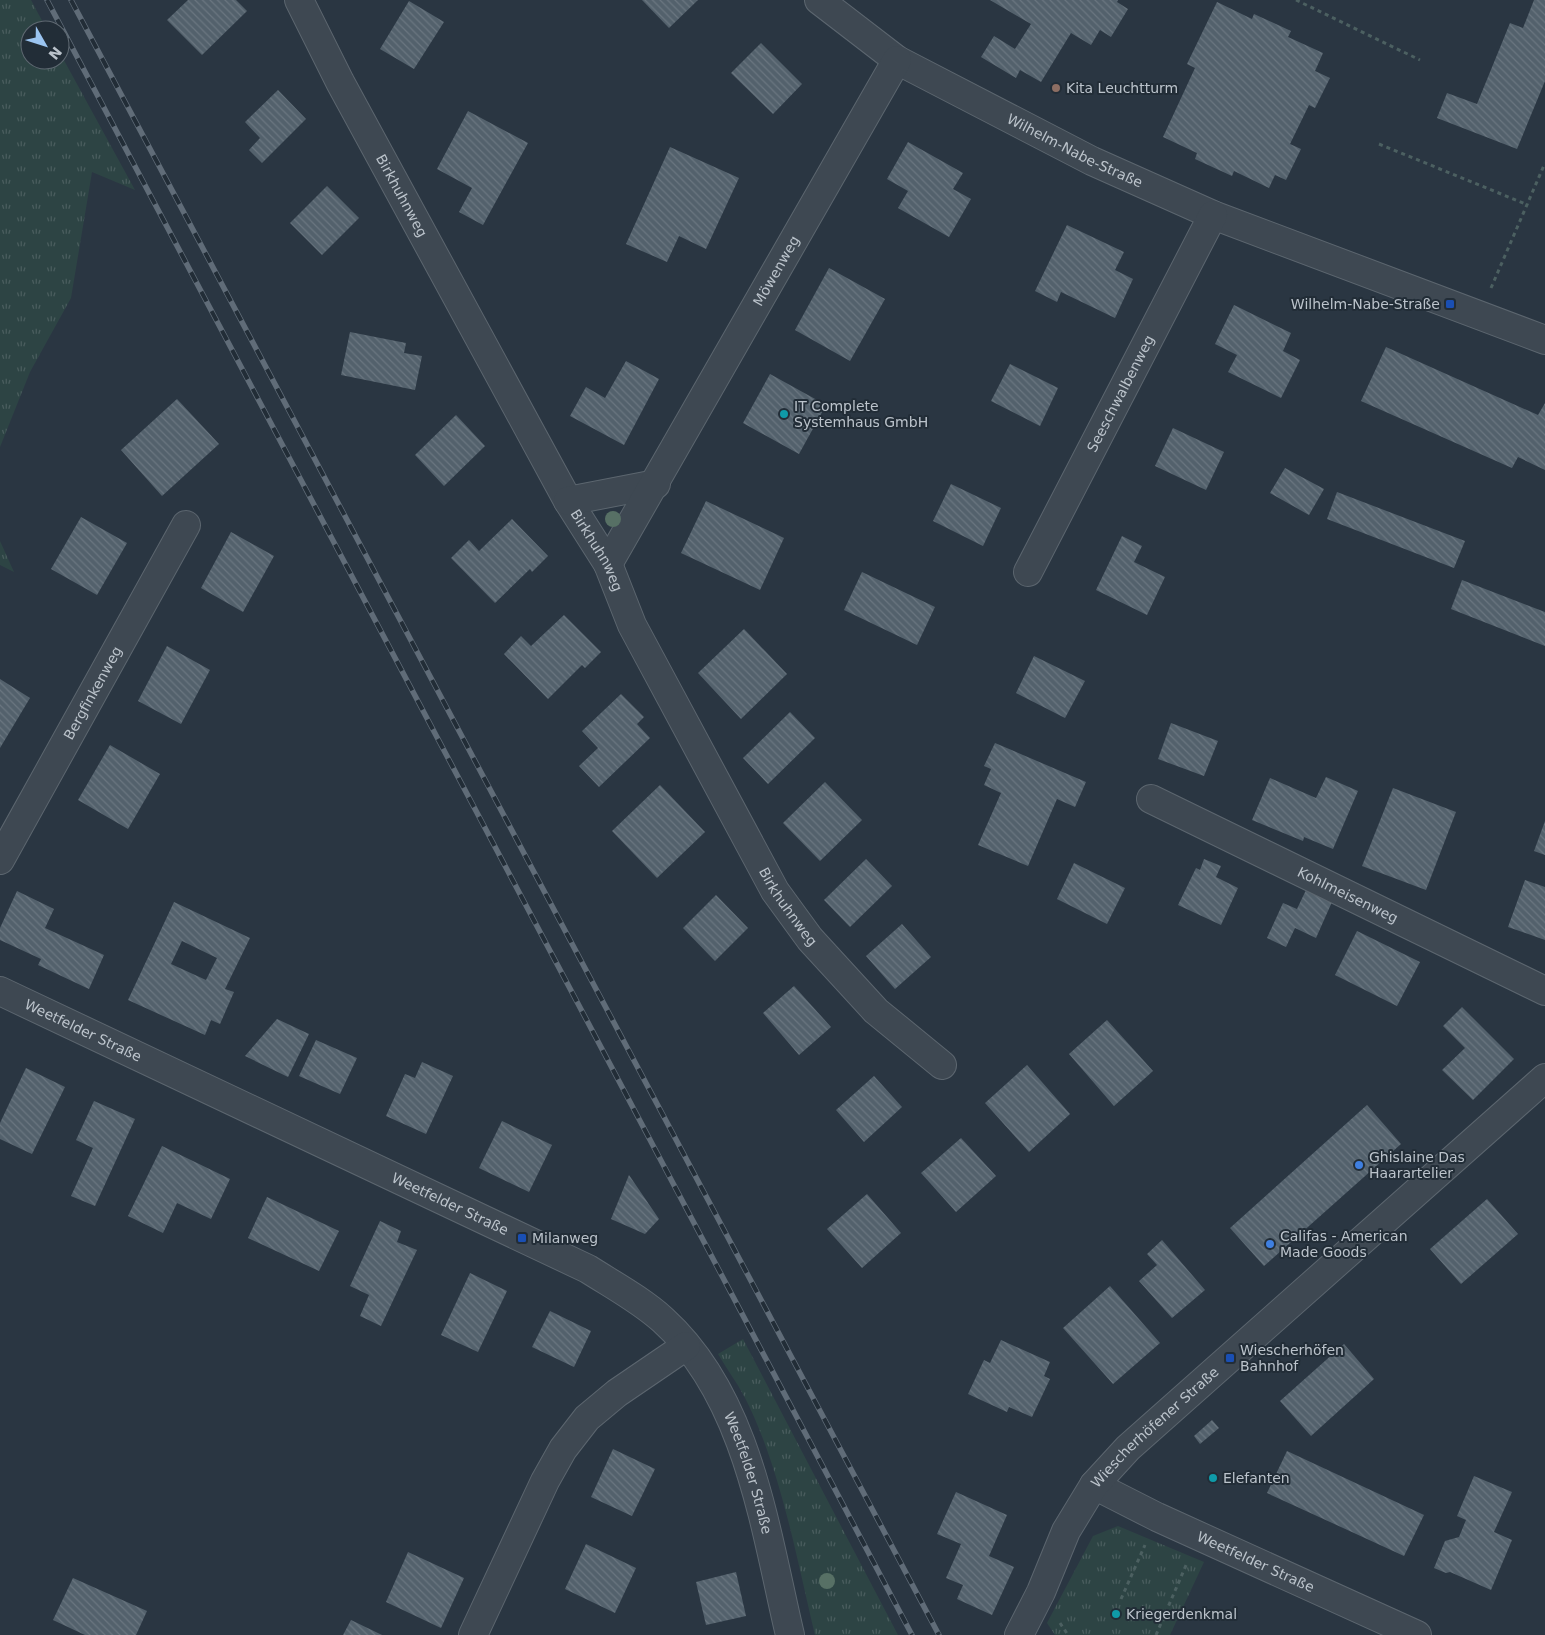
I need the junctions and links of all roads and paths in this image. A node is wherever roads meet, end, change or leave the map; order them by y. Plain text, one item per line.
1 (298, 0) edge
2 (819, 0) edge
3 (1296, 0) edge
4 (897, 60) junction
5 (1420, 60) dead end
6 (1379, 144) dead end
7 (1545, 163) edge
8 (1528, 205) junction
9 (1212, 215) junction
10 (1479, 316) junction
11 (1545, 340) edge
12 (656, 484) junction
13 (568, 501) junction
14 (186, 525) dead end
15 (608, 564) junction
16 (1028, 572) dead end
17 (1150, 799) dead end
18 (0, 860) edge
19 (0, 991) edge
20 (1545, 991) edge
21 (942, 1065) dead end
22 (1545, 1078) edge
23 (686, 1346) junction
24 (1094, 1485) junction
25 (1157, 1518) junction
26 (1200, 1535) junction
27 (1121, 1599) dead end
28 (473, 1635) edge
29 (790, 1635) edge
30 (1018, 1635) edge
31 (1156, 1635) edge
32 (1417, 1635) edge

1 - 13 street, Birkhuhnweg
2 - 4 street, Wilhelm-Nabe-Straße
3 - 5 path
4 - 9 street, Wilhelm-Nabe-Straße
4 - 12 street, Möwenweg
6 - 8 path
7 - 8 path
8 - 10 path
9 - 10 street, Wilhelm-Nabe-Straße
9 - 16 street, Seeschwalbenweg
10 - 11 street, Wilhelm-Nabe-Straße
12 - 13 street
12 - 15 street, Möwenweg
13 - 15 street, Birkhuhnweg
14 - 18 street, Bergfinkenweg
15 - 21 street, Birkhuhnweg
17 - 20 street, Kohlmeisenweg
19 - 23 street, Weetfelder Straße
22 - 24 street, Wiescherhöfener Straße
23 - 28 street
23 - 29 street, Weetfelder Straße
24 - 25 street, Weetfelder Straße
24 - 30 street, Wiescherhöfener Straße
25 - 26 street, Weetfelder Straße
25 - 27 path
26 - 31 path
26 - 32 street, Weetfelder Straße

